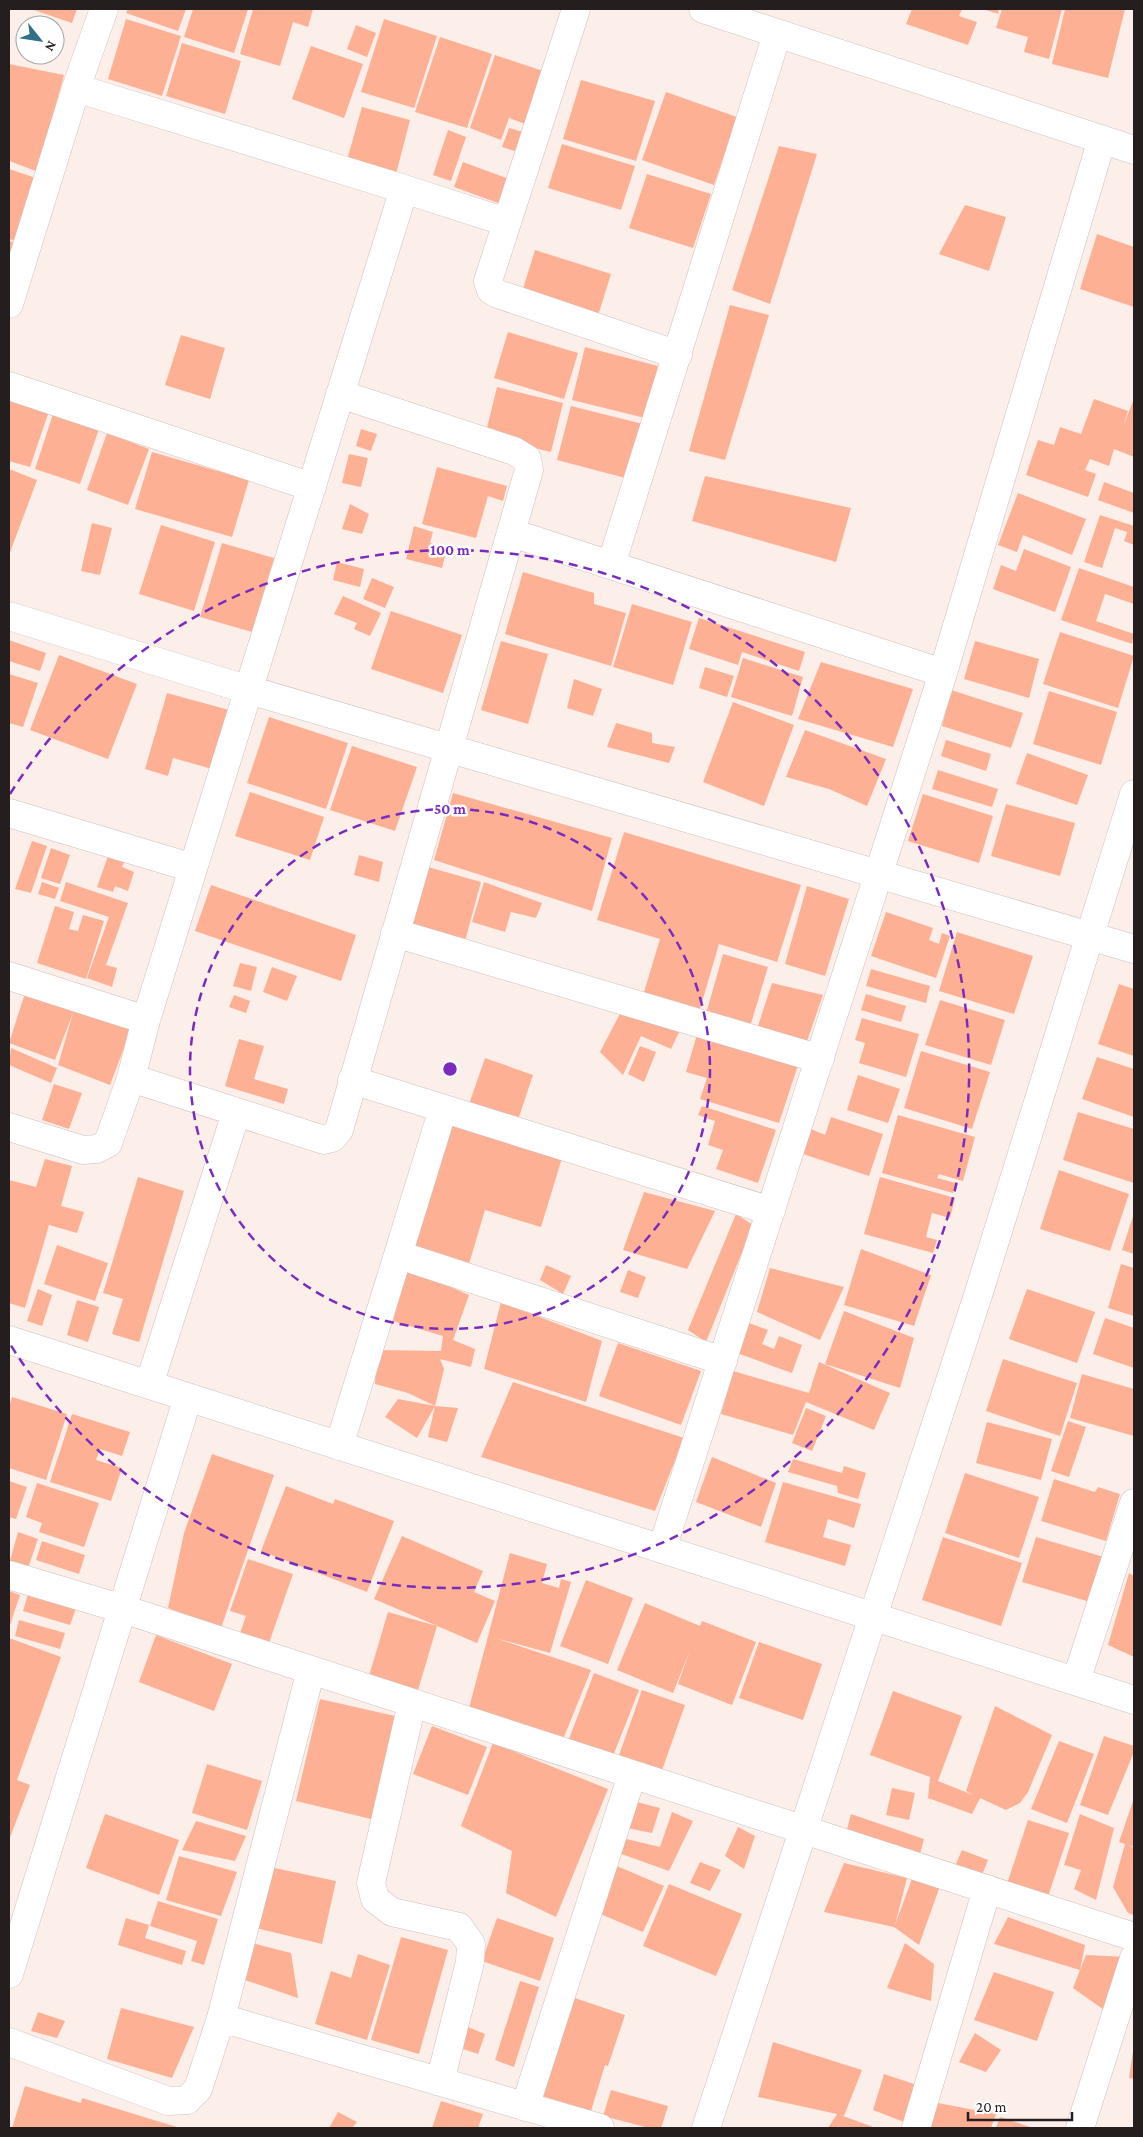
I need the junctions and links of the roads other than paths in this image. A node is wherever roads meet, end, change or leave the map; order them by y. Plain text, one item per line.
1 (104, 9) edge
2 (576, 9) edge
3 (703, 9) edge
4 (777, 34) junction
5 (76, 88) junction
6 (1102, 139) junction
7 (1134, 150) edge
8 (404, 189) junction
9 (506, 222) junction
10 (9, 304) edge
11 (678, 355) junction
12 (9, 386) edge
13 (340, 394) junction
14 (312, 487) junction
15 (512, 533) junction
16 (611, 565) junction
17 (9, 616) edge
18 (943, 674) junction
19 (249, 690) junction
20 (449, 749) junction
21 (1134, 794) edge
22 (9, 813) edge
23 (193, 868) junction
24 (880, 874) junction
25 (395, 933) junction
26 (1089, 935) junction
27 (1134, 949) edge
28 (9, 976) edge
29 (146, 1020) junction
30 (820, 1058) junction
31 (131, 1078) junction
32 (352, 1080) junction
33 (443, 1109) junction
34 (236, 1113) junction
35 (9, 1127) edge
36 (771, 1211) junction
37 (399, 1255) junction
38 (9, 1340) edge
39 (723, 1361) junction
40 (149, 1384) junction
41 (188, 1397) junction
42 (339, 1446) junction
43 (1134, 1503) edge
44 (662, 1549) junction
45 (9, 1575) edge
46 (123, 1609) junction
47 (872, 1616) junction
48 (311, 1670) junction
49 (1076, 1682) junction
50 (1134, 1700) edge
51 (412, 1703) junction
52 (632, 1775) junction
53 (802, 1830) junction
54 (987, 1890) junction
55 (1134, 1937) edge
56 (1134, 1958) edge
57 (9, 1974) edge
58 (221, 2018) junction
59 (9, 2042) edge
60 (440, 2082) junction
61 (525, 2107) junction
62 (600, 2128) edge
63 (706, 2128) edge
64 (916, 2128) edge
65 (1080, 2128) edge

1 - 5 street
2 - 9 street
3 - 4 street
4 - 6 street
4 - 11 street
5 - 8 street
5 - 10 street
6 - 7 street
6 - 18 street
8 - 9 street
8 - 13 street
9 - 11 street
11 - 16 street
12 - 14 street
13 - 14 street
13 - 15 street
14 - 19 street
15 - 16 street
15 - 20 street
16 - 18 street
17 - 19 street
18 - 24 street
19 - 20 street
19 - 23 street
20 - 24 street
20 - 25 street
21 - 26 street
22 - 23 street
23 - 29 street
24 - 26 street
24 - 30 street
25 - 30 street
25 - 32 street
26 - 27 street
26 - 47 street
28 - 29 street
29 - 31 street
30 - 36 street
31 - 34 street
31 - 35 street
32 - 33 street
32 - 34 street
33 - 36 street
33 - 37 street
34 - 40 street
36 - 39 street
37 - 39 street
37 - 42 street
38 - 40 street
39 - 44 street
40 - 41 street
41 - 42 street
41 - 46 street
42 - 44 street
43 - 49 street
44 - 47 street
45 - 46 street
46 - 48 street
46 - 57 street
47 - 49 street
47 - 53 street
48 - 51 street
48 - 58 street
49 - 50 street
51 - 52 street
51 - 60 street
52 - 53 street
52 - 61 street
53 - 54 street
53 - 63 street
54 - 55 street
54 - 64 street
56 - 65 street
58 - 59 street
58 - 60 street
60 - 61 street
61 - 62 street

